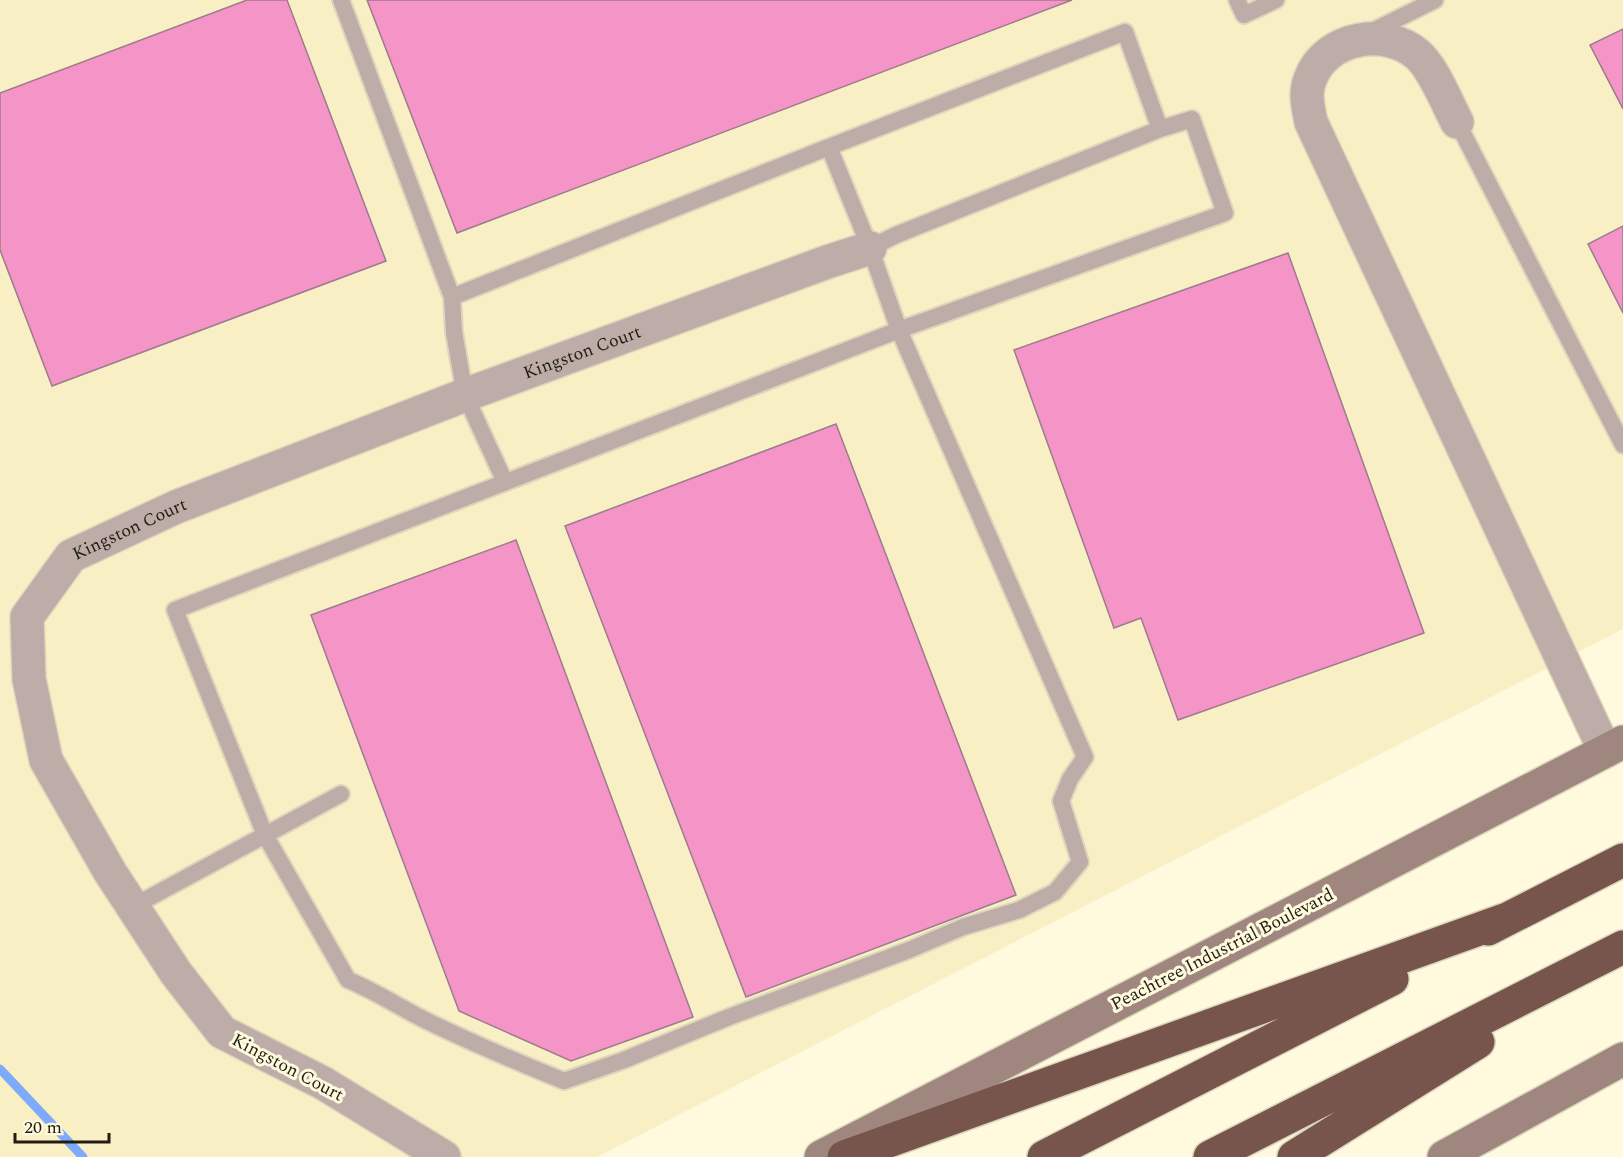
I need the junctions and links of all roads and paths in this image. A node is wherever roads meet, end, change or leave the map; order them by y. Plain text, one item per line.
1 (341, 0) edge
2 (1237, 0) edge
3 (1276, 0) edge
4 (1436, 0) edge
5 (1356, 40) junction
6 (1457, 122) joint
7 (1160, 129) junction
8 (829, 147) junction
9 (870, 248) junction
10 (453, 297) junction
11 (899, 330) junction
12 (465, 396) junction
13 (1623, 445) edge
14 (505, 482) junction
15 (1614, 747) edge
16 (341, 794) dead end
17 (265, 835) junction
18 (1623, 860) edge
19 (132, 907) junction
20 (1507, 919) junction
21 (1623, 947) edge
22 (1623, 951) edge
23 (1623, 1059) edge
24 (444, 1157) edge
25 (821, 1157) edge
26 (844, 1157) edge
27 (1044, 1157) edge
28 (1210, 1157) edge
29 (1294, 1157) edge
30 (1444, 1157) edge

1 - 10 lane
2 - 3 lane
4 - 5 lane
5 - 6 street
5 - 15 street
6 - 13 lane
7 - 8 lane
7 - 9 lane
7 - 11 lane
8 - 9 lane
8 - 10 lane
9 - 11 lane
9 - 12 street, Kingston Court
10 - 12 lane
11 - 14 lane
11 - 17 lane
12 - 14 lane
12 - 19 street, Kingston Court
14 - 17 lane
15 - 25 main road, Peachtree Industrial Boulevard
16 - 17 lane
17 - 19 lane
18 - 20 highway
19 - 24 street, Kingston Court
20 - 26 highway
20 - 27 highway
21 - 28 highway
22 - 29 highway
23 - 30 main road

